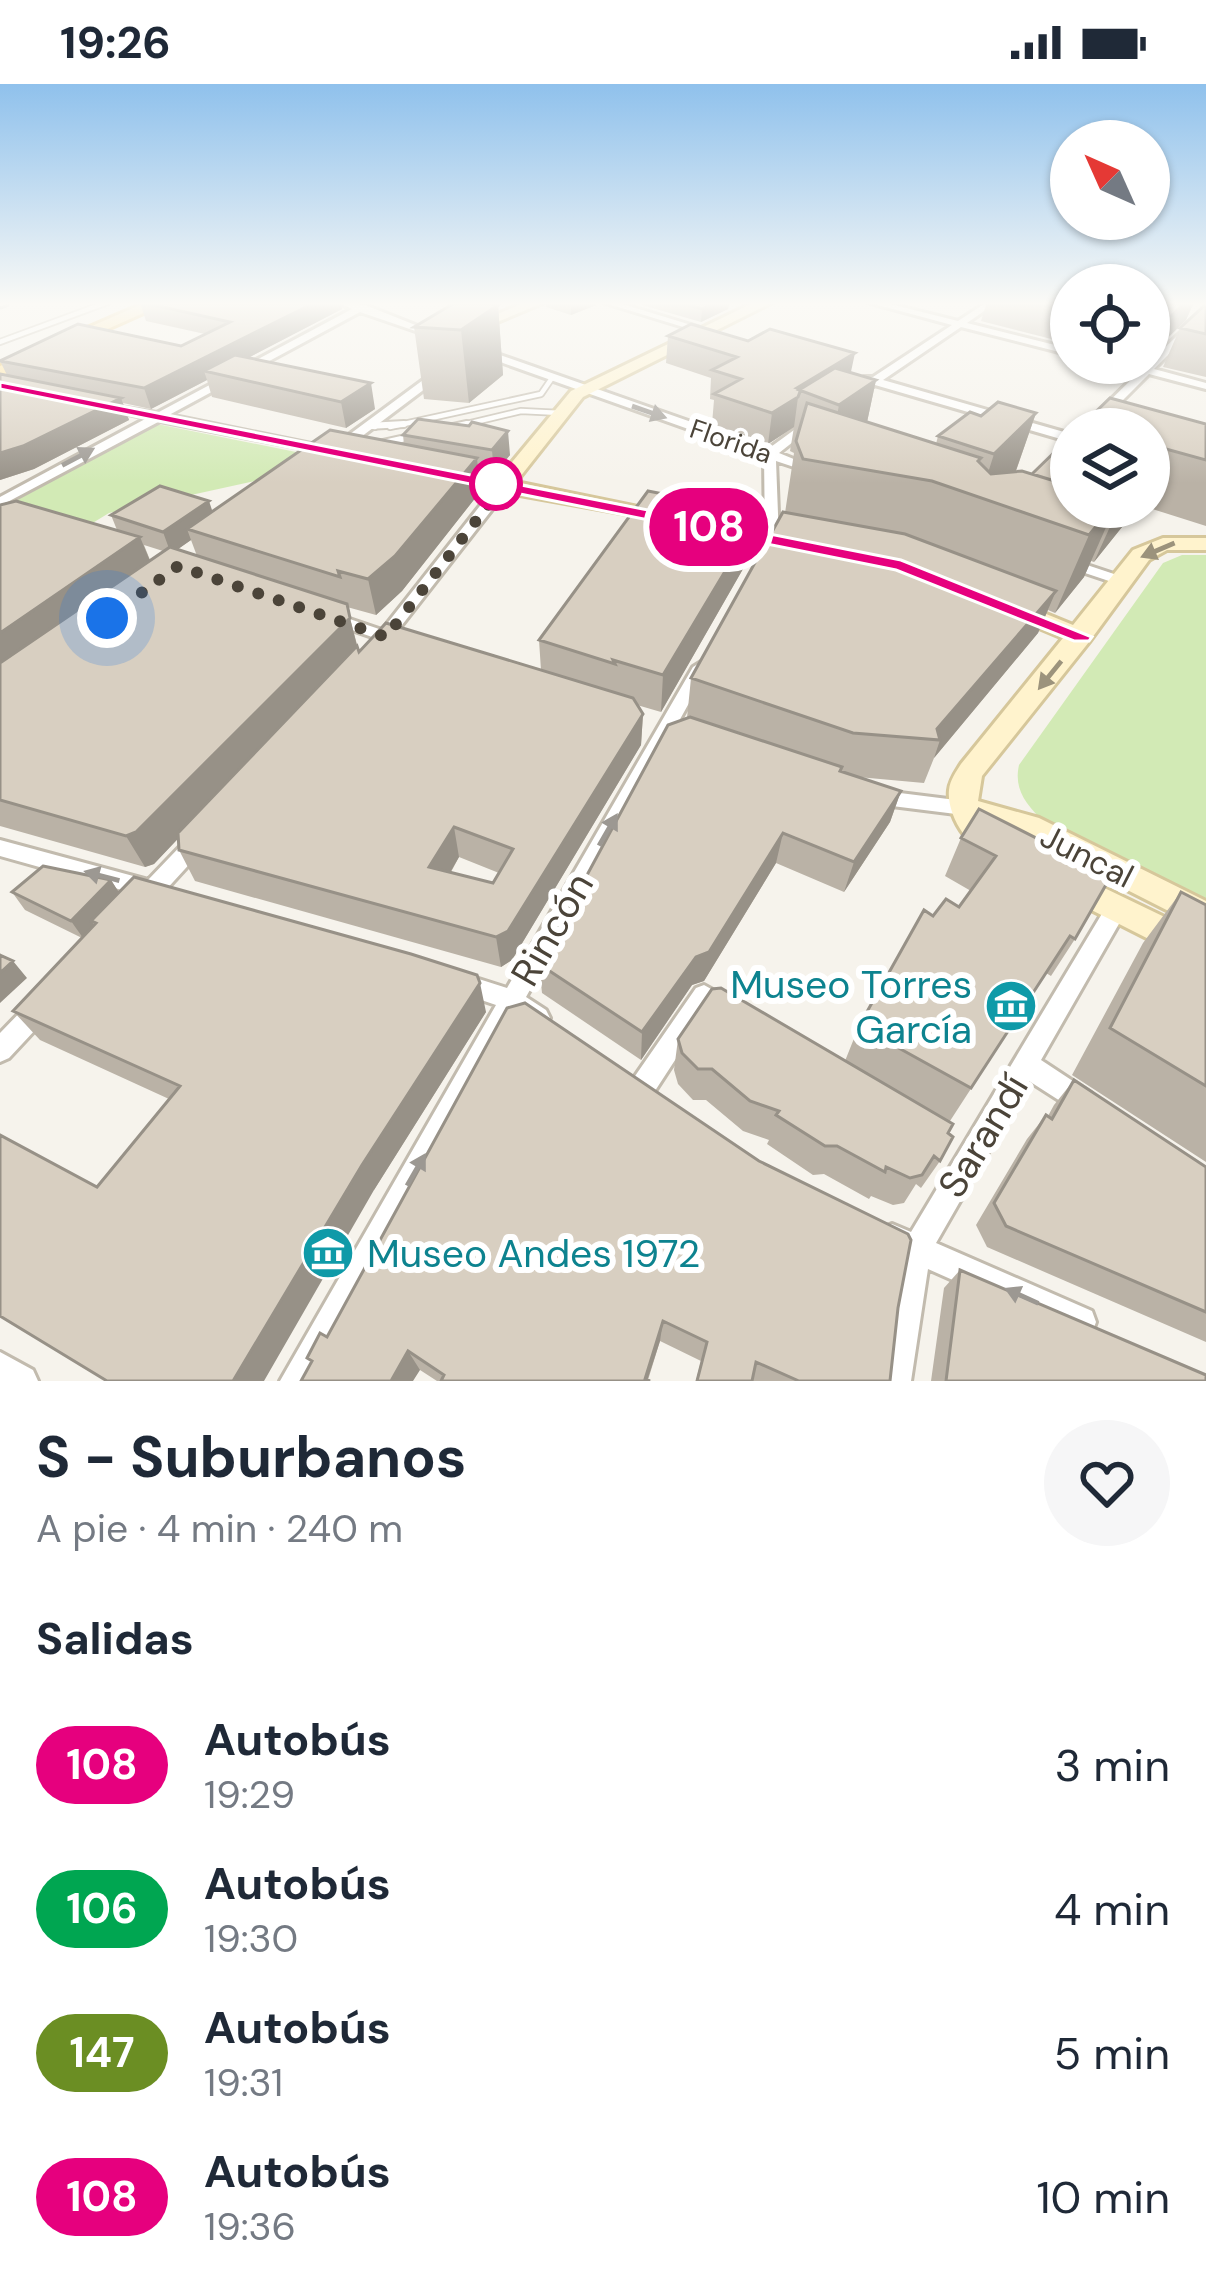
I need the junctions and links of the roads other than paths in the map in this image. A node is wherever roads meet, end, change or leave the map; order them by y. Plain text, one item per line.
1 (258, 363) edge
2 (441, 363) edge
3 (501, 363) edge
4 (642, 363) edge
5 (901, 363) edge
6 (853, 374) edge
7 (1170, 376) edge
8 (552, 378) junction
9 (874, 380) junction
10 (1132, 384) edge
11 (1206, 386) edge
12 (586, 390) junction
13 (854, 394) edge
14 (90, 403) edge
15 (1108, 408) edge
16 (561, 413) junction
17 (158, 416) junction
18 (446, 418) junction
19 (814, 420) edge
20 (459, 425) junction
21 (368, 426) junction
22 (410, 430) junction
23 (1050, 434) edge
24 (366, 449) edge
25 (333, 452) junction
26 (770, 454) junction
27 (387, 463) edge
28 (410, 467) edge
29 (307, 473) edge
30 (833, 477) edge
31 (503, 486) junction
32 (5, 503) edge
33 (686, 523) edge
34 (1206, 544) edge
35 (1060, 560) edge
36 (753, 575) edge
37 (1121, 581) junction
38 (980, 595) edge
39 (303, 608) edge
40 (386, 637) junction
41 (1082, 637) junction
42 (409, 644) edge
43 (709, 652) edge
44 (370, 653) edge
45 (854, 792) edge
46 (964, 808) junction
47 (215, 822) edge
48 (0, 848) edge
49 (164, 893) junction
50 (1117, 908) junction
51 (1206, 916) edge
52 (122, 922) edge
53 (1206, 953) edge
54 (444, 978) edge
55 (61, 986) edge
56 (512, 1000) junction
57 (745, 1021) edge
58 (568, 1038) edge
59 (0, 1050) edge
60 (1026, 1064) junction
61 (642, 1088) edge
62 (1098, 1112) edge
63 (860, 1221) edge
64 (916, 1250) junction
65 (1096, 1329) edge
66 (0, 1368) edge
67 (22, 1381) edge
68 (296, 1381) edge
69 (895, 1381) edge

1 - 17 street
2 - 21 street
3 - 8 street, Florida
4 - 12 street
5 - 9 street
6 - 9 street
7 - 11 street
8 - 12 street, Florida
8 - 18 lane
9 - 13 street
9 - 23 street
10 - 15 street
12 - 16 street
12 -> 26 street, Florida
14 - 17 street
16 - 20 lane
16 - 31 street
17 - 25 street
32 -> 17 street
18 - 20 lane
18 - 22 lane
19 - 26 street
20 - 22 lane
21 - 22 lane
21 - 25 street
22 - 24 lane
25 - 27 street
25 - 29 street
26 - 30 street, Florida
26 - 36 street
28 - 31 street
31 - 33 street
31 - 40 street
34 -> 37 street
35 - 37 street
37 - 41 street
38 - 41 street
39 - 40 street
40 - 42 street
40 - 44 street
41 -> 46 street
56 -> 43 street, Rincón
45 - 46 street, Juncal
46 - 50 street, Juncal
46 - 51 street, Juncal
47 - 49 street
49 -> 48 street
49 - 52 street
50 - 53 street, Juncal
50 - 60 street, Sarandí
54 - 56 street
55 - 59 street
56 - 58 street
68 -> 56 street, Rincón
57 - 61 street
60 - 62 street
60 - 64 street, Sarandí
63 - 64 street
65 -> 64 street
64 - 69 street, Sarandí
66 - 67 street

